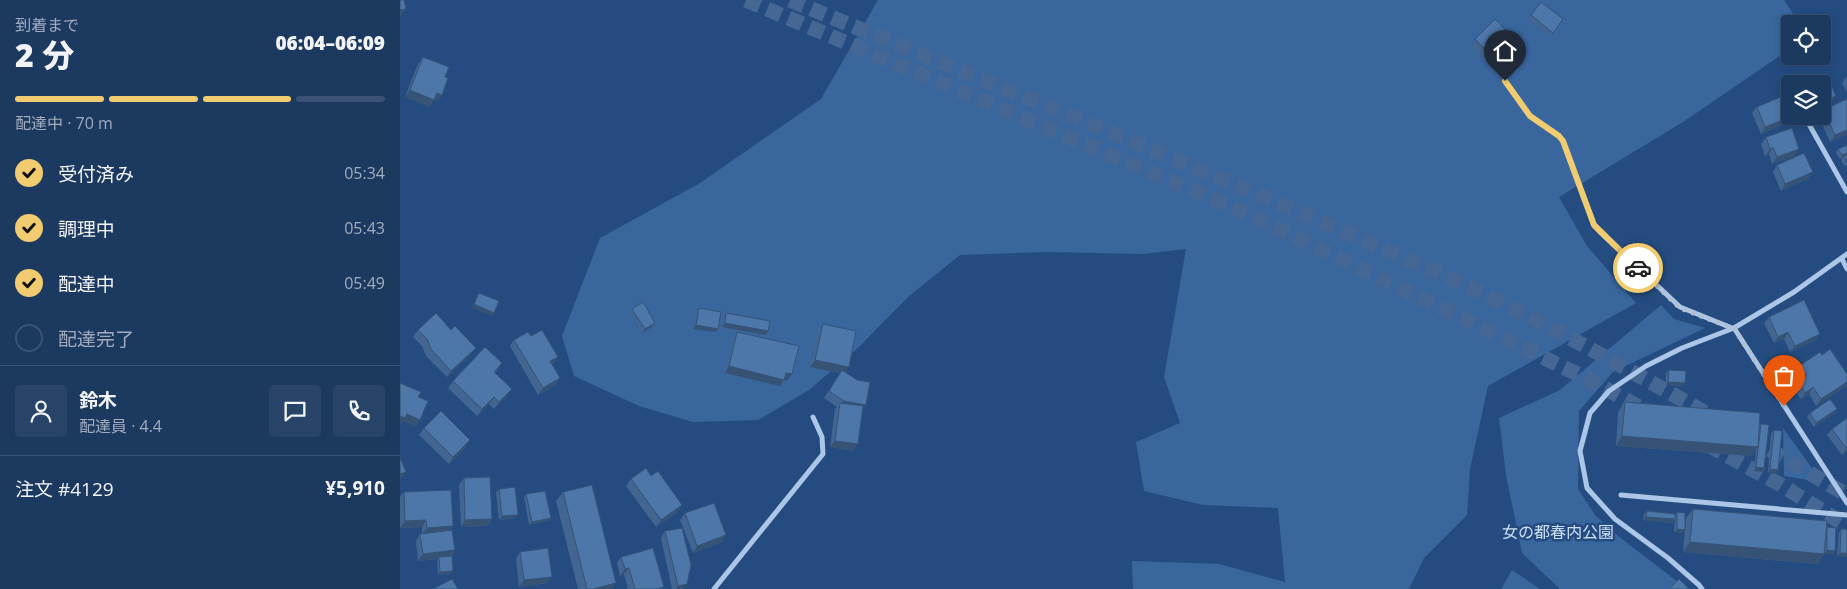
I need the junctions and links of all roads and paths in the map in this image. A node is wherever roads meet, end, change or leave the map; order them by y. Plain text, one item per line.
1 (1505, 81) dead end
2 (1810, 126) dead end
3 (1847, 192) edge
4 (1847, 254) edge
5 (1842, 259) junction
6 (1847, 269) edge
7 (1733, 328) junction
8 (814, 418) dead end
9 (1621, 495) dead end
10 (1847, 504) edge
11 (1847, 514) edge
12 (714, 589) edge
13 (1702, 589) edge

1 - 7 street
2 - 3 street
4 - 5 street
5 - 6 street
5 - 7 street
7 - 10 street
7 - 13 street
8 - 12 street
9 - 11 street

